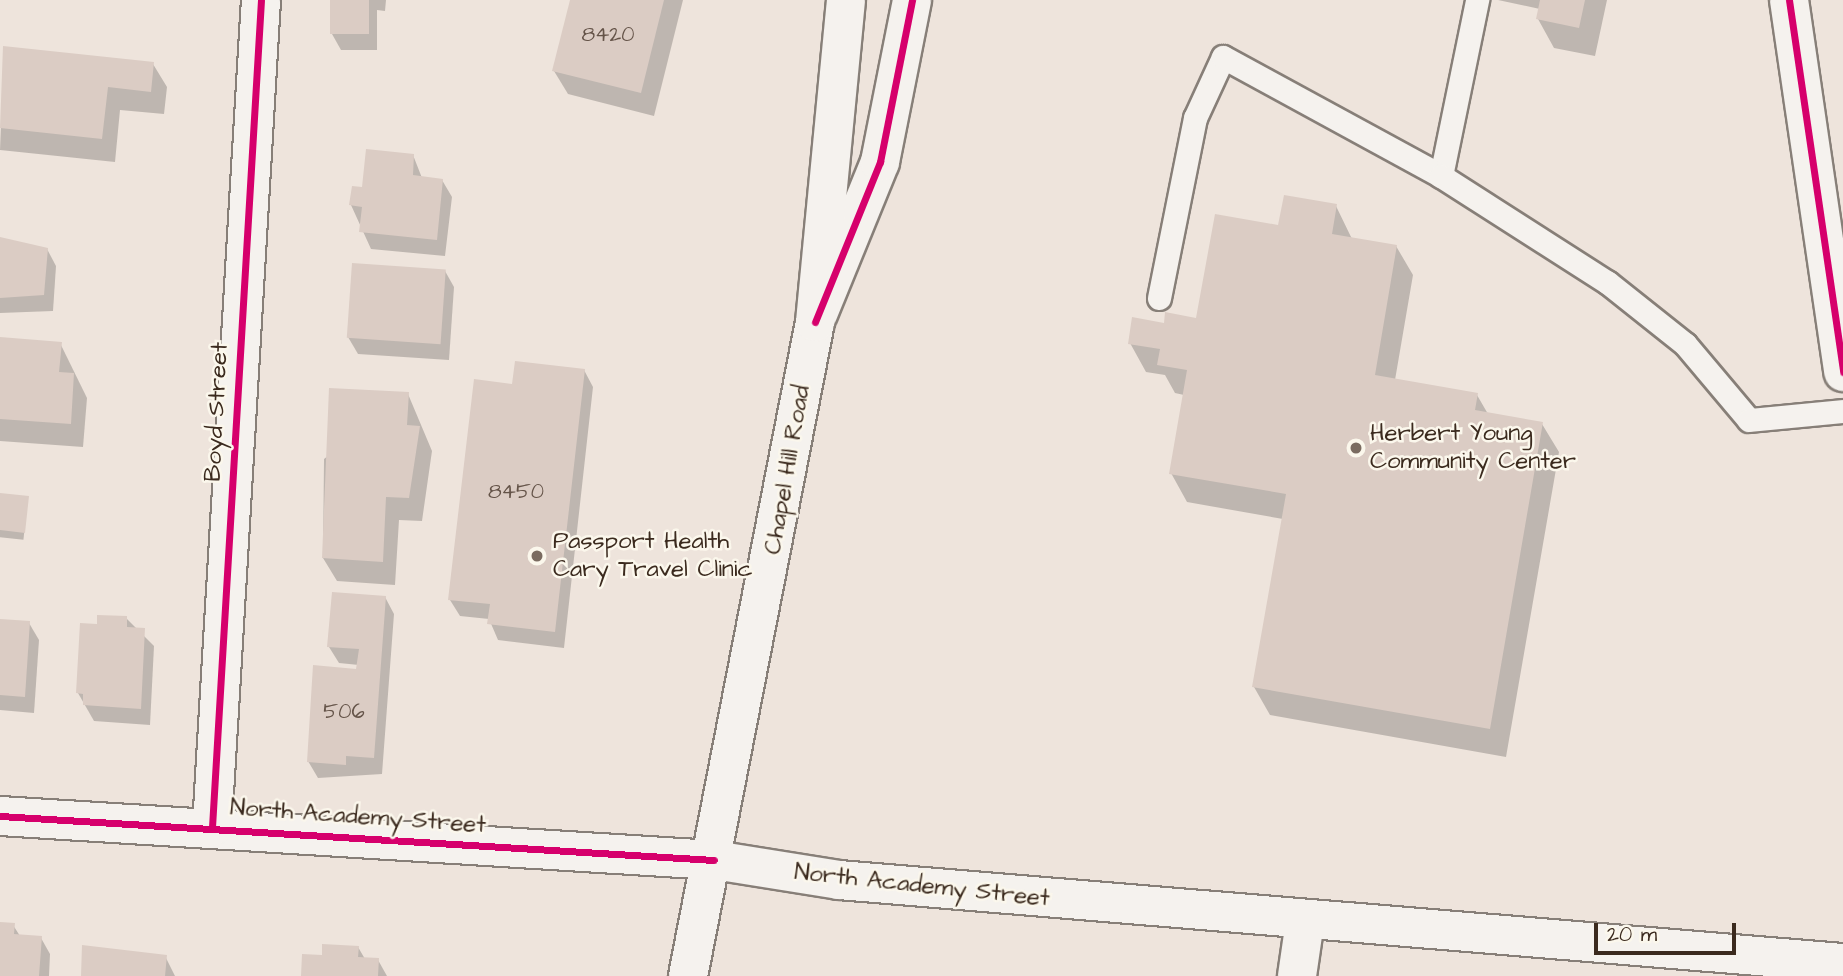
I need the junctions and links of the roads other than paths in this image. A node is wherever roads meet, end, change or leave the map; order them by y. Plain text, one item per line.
1 (261, 0) edge
2 (846, 0) edge
3 (912, 0) edge
4 (1477, 0) edge
5 (1788, 0) edge
6 (1441, 176) junction
7 (1159, 298) dead end
8 (815, 322) junction
9 (1843, 372) edge
10 (1843, 411) edge
11 (0, 816) edge
12 (212, 827) junction
13 (714, 860) junction
14 (1304, 921) junction
15 (1843, 963) edge
16 (688, 976) edge
17 (1297, 976) edge

1 - 12 street, Boyd Street
2 - 8 street, Chapel Hill Road
3 - 8 street
4 - 6 lane
5 - 9 street
6 - 7 lane
6 - 10 lane
8 - 13 street, Chapel Hill Road
11 - 12 street, North Academy Street
12 - 13 street, North Academy Street
13 - 14 street, North Academy Street
13 - 16 street, Chapel Hill Road
14 - 15 street, North Academy Street
14 - 17 street

